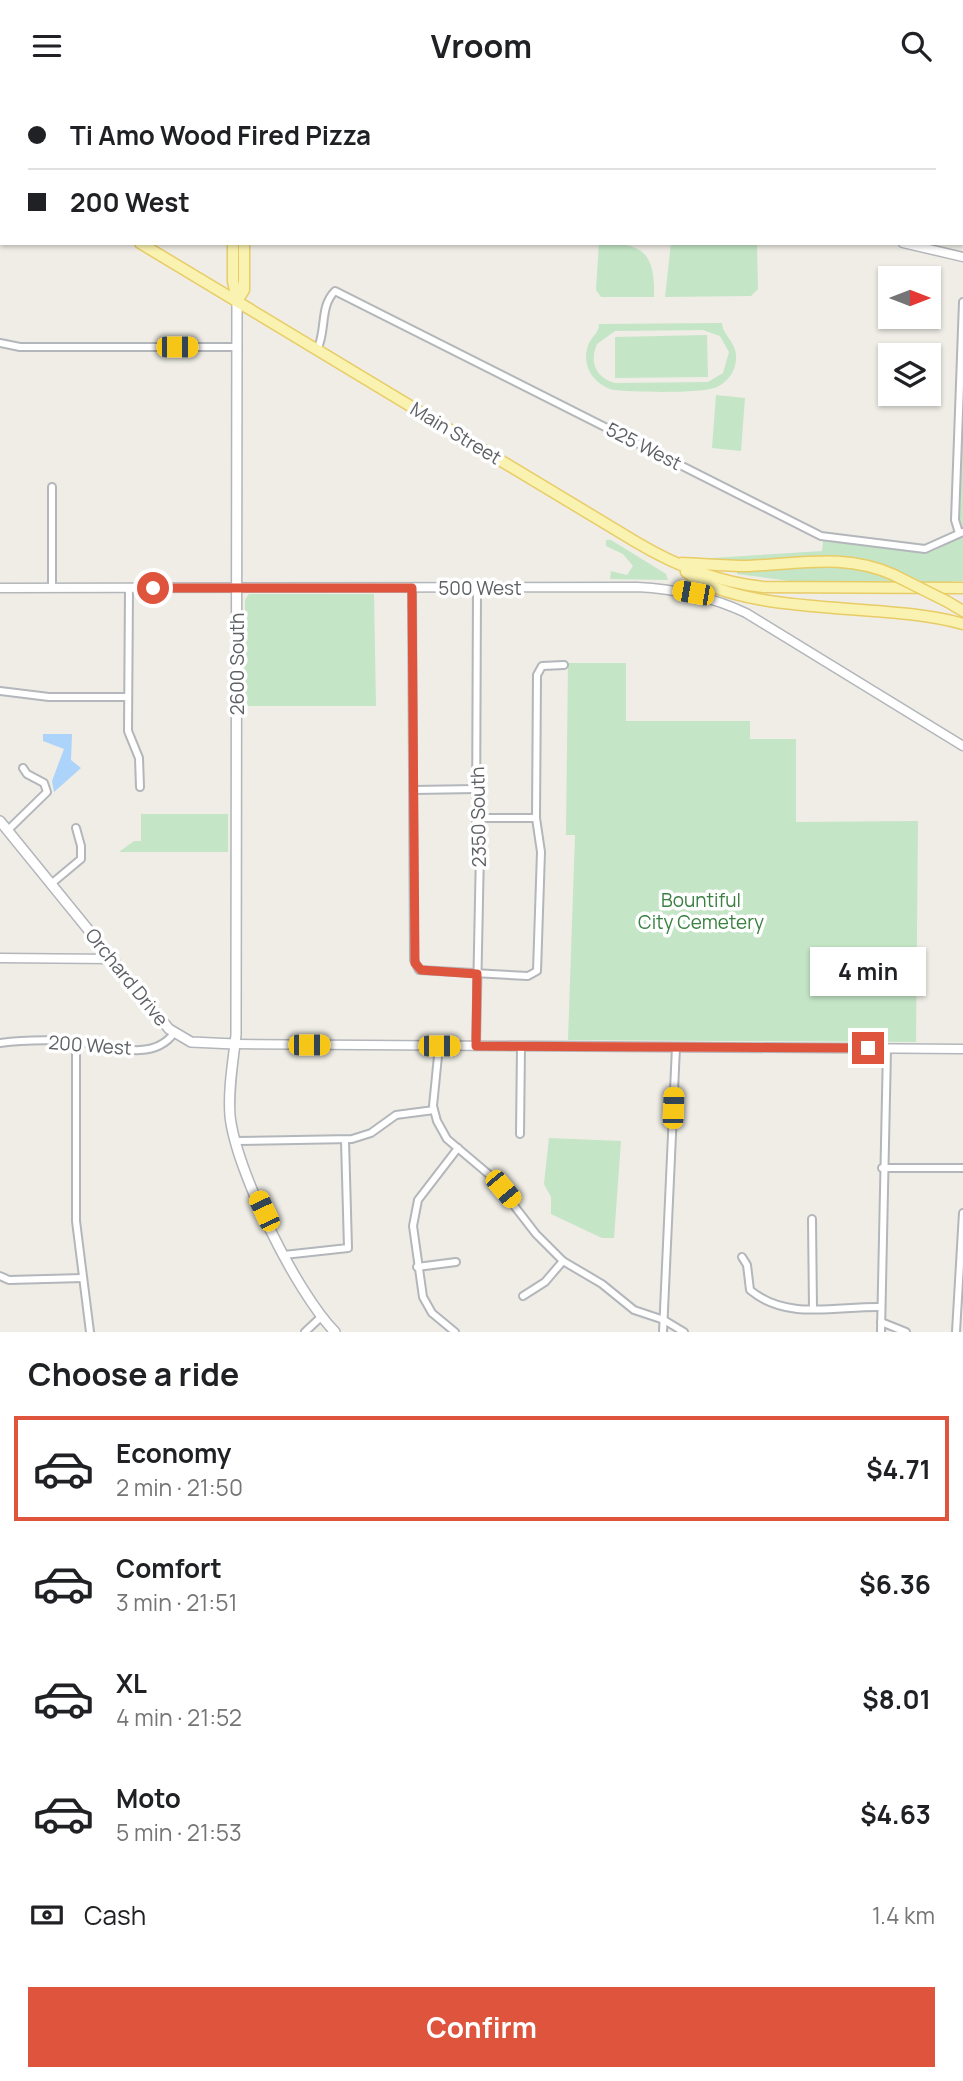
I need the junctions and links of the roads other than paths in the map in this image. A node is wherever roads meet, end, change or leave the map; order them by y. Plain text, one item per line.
1 (143, 245) edge
2 (233, 245) edge
3 (244, 245) edge
4 (912, 245) edge
5 (963, 257) edge
6 (237, 301) junction
7 (963, 302) edge
8 (0, 343) edge
9 (237, 347) junction
10 (317, 350) junction
11 (52, 487) dead end
12 (961, 533) edge
13 (675, 563) junction
14 (52, 588) junction
15 (128, 588) junction
16 (237, 588) junction
17 (412, 588) junction
18 (477, 588) junction
19 (963, 588) edge
20 (0, 589) edge
21 (963, 611) edge
22 (963, 624) edge
23 (564, 665) dead end
24 (0, 691) edge
25 (128, 697) junction
26 (963, 746) edge
27 (23, 768) dead end
28 (140, 787) dead end
29 (477, 789) junction
30 (413, 790) junction
31 (477, 818) junction
32 (536, 818) junction
33 (0, 821) edge
34 (76, 828) dead end
35 (8, 830) junction
36 (51, 884) junction
37 (0, 958) edge
38 (112, 958) junction
39 (477, 974) junction
40 (174, 1033) junction
41 (76, 1042) junction
42 (0, 1043) edge
43 (235, 1044) junction
44 (439, 1046) junction
45 (476, 1046) junction
46 (521, 1046) junction
47 (676, 1047) junction
48 (887, 1049) junction
49 (963, 1049) edge
50 (434, 1110) junction
51 (520, 1134) dead end
52 (345, 1140) junction
53 (235, 1141) junction
54 (458, 1148) junction
55 (883, 1168) junction
56 (963, 1168) edge
57 (963, 1213) edge
58 (812, 1219) dead end
59 (284, 1255) junction
60 (742, 1257) dead end
61 (563, 1261) junction
62 (456, 1262) dead end
63 (417, 1267) junction
64 (0, 1277) edge
65 (83, 1279) junction
66 (523, 1296) dead end
67 (881, 1307) junction
68 (813, 1309) junction
69 (321, 1317) junction
70 (664, 1320) junction
71 (881, 1322) junction
72 (90, 1332) edge
73 (305, 1332) edge
74 (335, 1332) edge
75 (455, 1332) edge
76 (663, 1332) edge
77 (684, 1332) edge
78 (881, 1332) edge
79 (906, 1332) edge
80 (956, 1332) edge

1 - 6 main road, Main Street
2 - 6 main road
3 - 6 main road, 2600 South
4 - 5 street
6 - 9 main road, 2600 South
6 - 10 main road, Main Street
7 - 12 street
8 - 9 street
9 - 16 main road, 2600 South
10 - 12 street, 525 West
10 - 13 main road, Main Street
11 - 14 street
13 - 19 main road
13 - 21 main road, bridge
13 - 22 main road
14 - 15 street, 500 West
14 - 20 street, 500 West
15 - 16 street, 500 West
15 - 25 street
16 - 17 street, 500 West
16 - 43 main road, 2600 South
17 - 18 street, 500 West
17 - 30 street
18 - 26 street, 500 West
18 - 29 street, 2350 South
23 - 32 street
24 - 25 street
25 - 28 street
27 - 35 street
29 - 30 street
29 - 31 street, 2350 South
30 - 39 street
31 - 32 street
31 - 39 street, 2350 South
32 - 39 street
33 - 35 main road, Orchard Drive
34 - 36 street
35 - 36 main road, Orchard Drive
36 - 38 main road, Orchard Drive
37 - 38 street
38 - 40 main road, Orchard Drive
39 - 45 street, 2350 South
40 - 41 street, 200 West
40 - 43 main road, Orchard Drive
41 - 42 street, 200 West
41 - 65 street
43 - 44 street
43 - 53 main road
44 - 45 street
44 - 50 street
45 - 46 street
46 - 47 street
46 - 51 street
47 - 48 street
47 - 70 street
48 - 49 street
48 - 55 street
50 - 52 street
50 - 54 street
52 - 53 street
52 - 59 street
53 - 59 main road
54 - 61 street
54 - 63 street
55 - 56 street
55 - 67 street
57 - 80 street
58 - 68 street
59 - 69 main road
60 - 68 street
61 - 66 street
61 - 70 street
62 - 63 street
63 - 75 street
64 - 65 street
65 - 72 street
67 - 68 street
67 - 71 street
69 - 73 street
69 - 74 main road
70 - 76 street
70 - 77 street
71 - 78 street
71 - 79 street

